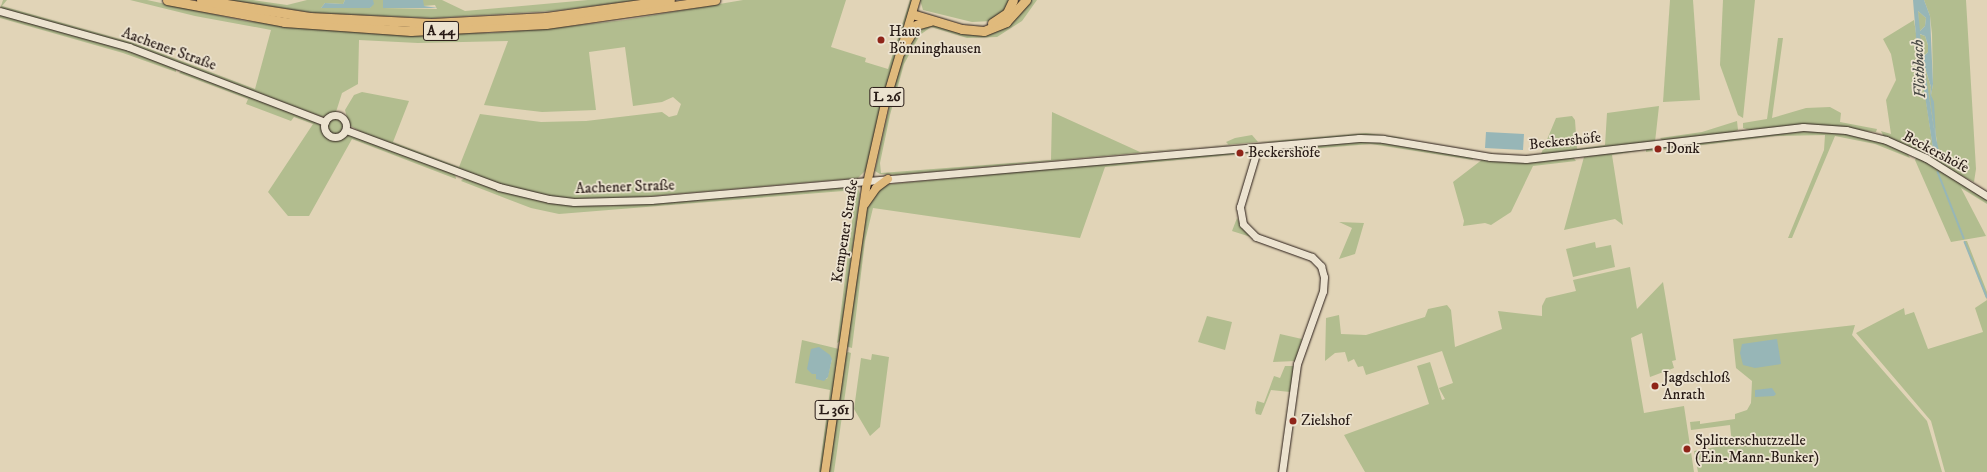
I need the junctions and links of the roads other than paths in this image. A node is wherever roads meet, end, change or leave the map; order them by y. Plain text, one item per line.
1 (167, 0) edge
2 (201, 0) edge
3 (670, 0) edge
4 (715, 0) edge
5 (1013, 0) edge
6 (1026, 0) edge
7 (914, 8) edge
8 (0, 11) edge
9 (932, 21) junction
10 (900, 52) junction
11 (325, 122) junction
12 (346, 130) junction
13 (1258, 147) junction
14 (888, 179) junction
15 (867, 181) junction
16 (1987, 196) edge
17 (861, 212) junction
18 (825, 472) edge
19 (1282, 472) edge

1 - 4 highway, A 44
2 - 3 highway, A 44
5 - 7 highway
6 - 9 highway
7 - 9 highway
7 - 10 main road, Kempener Straße / L 26
8 - 11 street, Aachener Straße
9 - 10 highway
10 - 15 main road, Kempener Straße / L 26
11 - 12 street
11 - 12 street
12 - 15 street, Aachener Straße
13 - 14 street, Beckershöfe
13 - 16 street, Beckershöfe
13 - 19 street
14 - 15 street, Beckershöfe
14 - 17 main road, L 361
15 - 17 main road, Kempener Straße / L 361
17 - 18 main road, Kempener Straße / L 361

